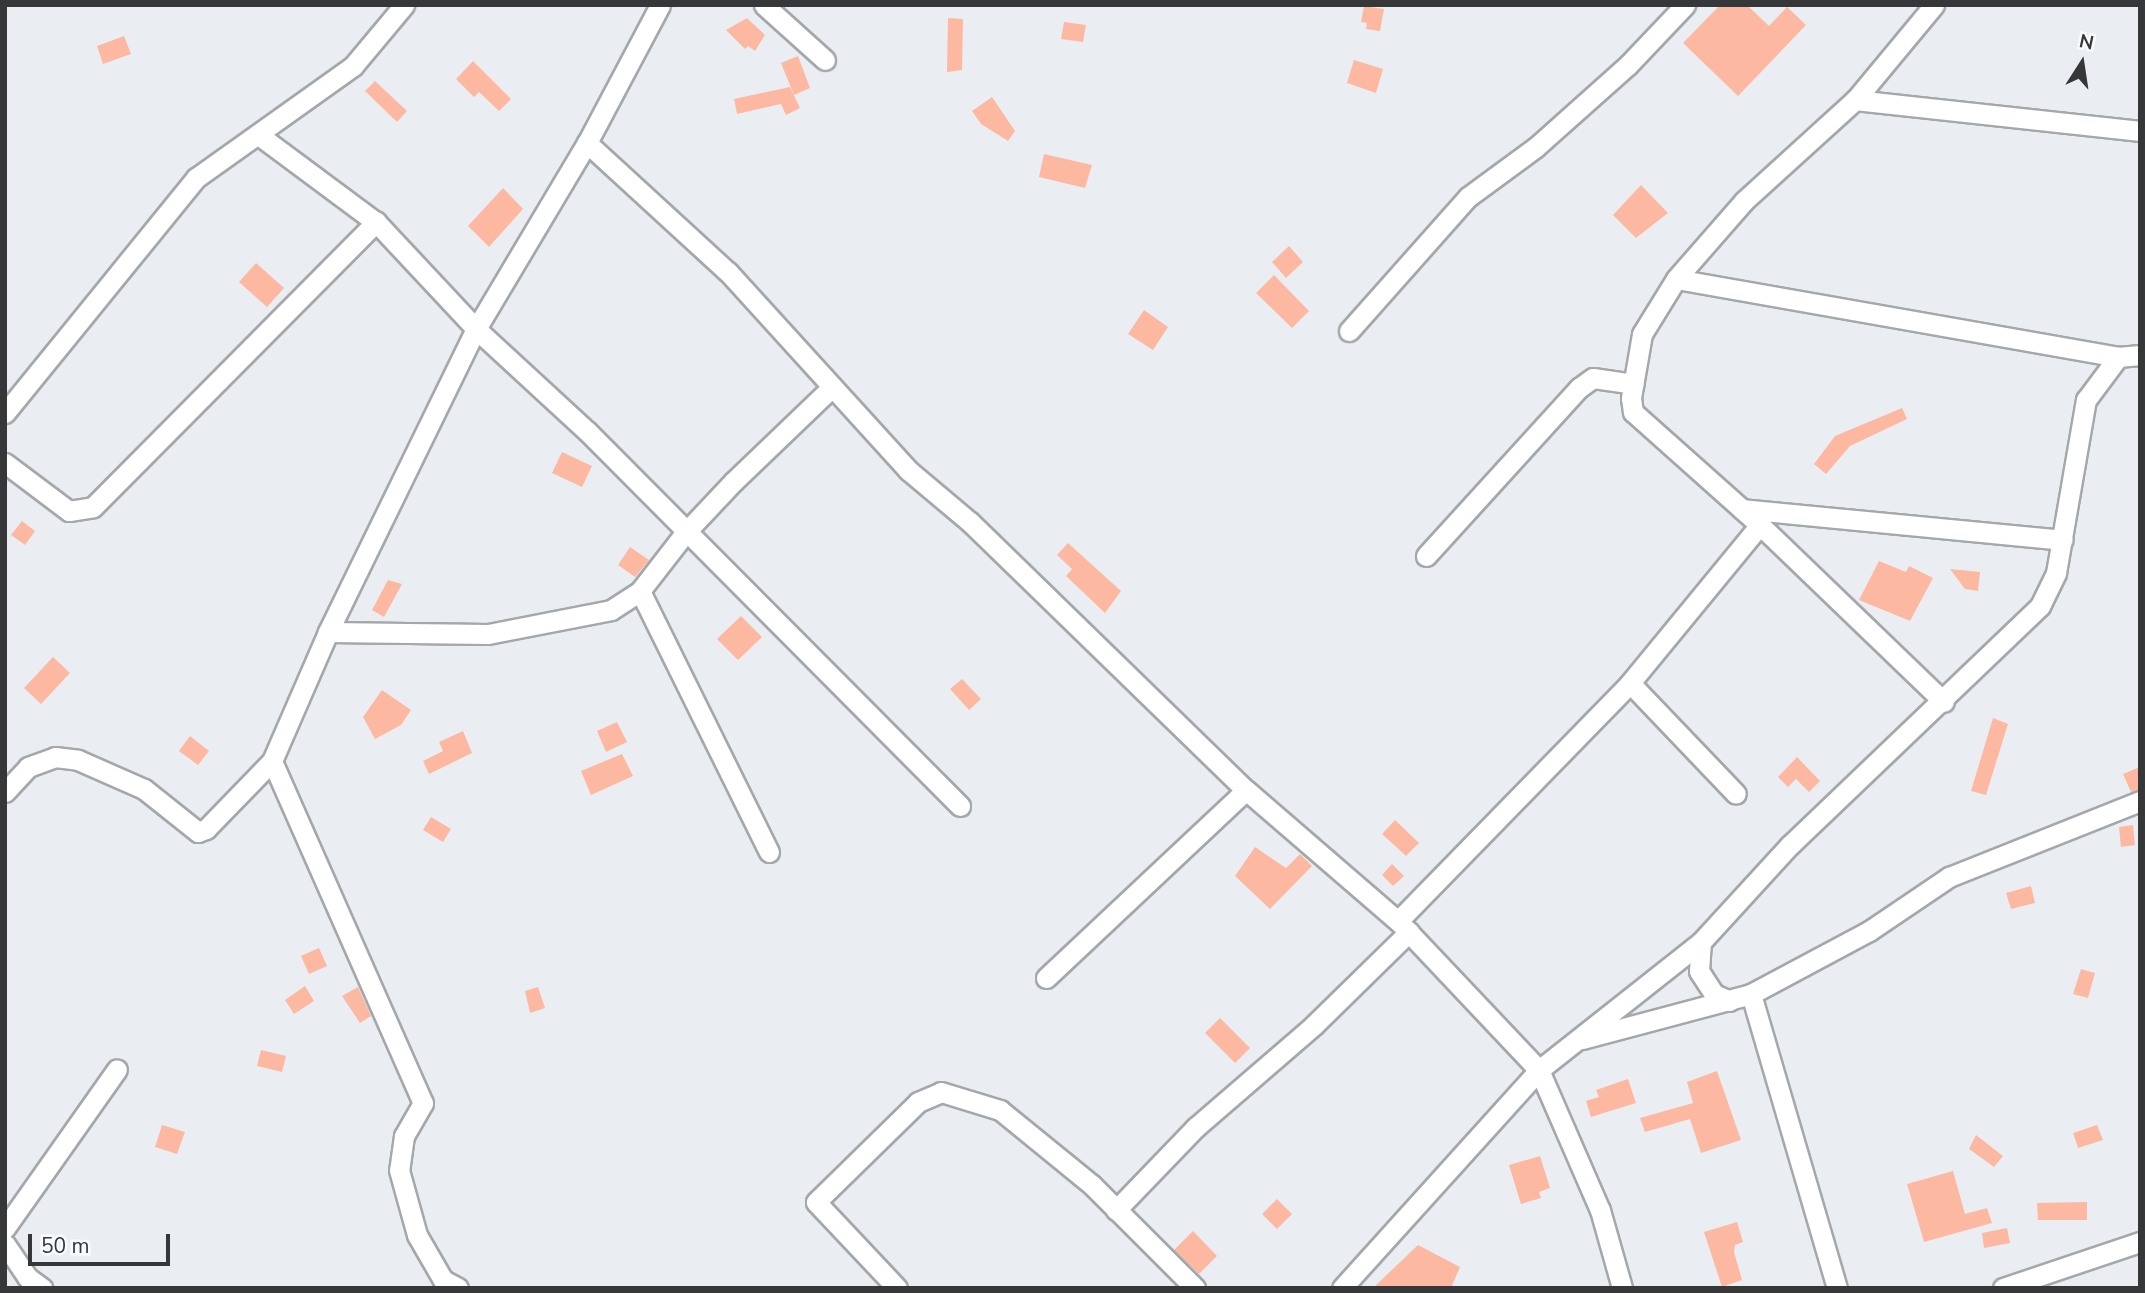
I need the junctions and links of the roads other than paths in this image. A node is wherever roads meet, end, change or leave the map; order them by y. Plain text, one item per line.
1 (404, 5) edge
2 (660, 5) edge
3 (764, 5) edge
4 (1685, 5) edge
5 (1934, 5) edge
6 (825, 60) dead end
7 (1855, 100) junction
8 (2140, 131) edge
9 (260, 136) junction
10 (587, 143) junction
11 (376, 222) junction
12 (1676, 279) junction
13 (476, 329) junction
14 (1349, 331) dead end
15 (2140, 355) edge
16 (2118, 357) junction
17 (1634, 384) junction
18 (832, 387) junction
19 (5, 413) edge
20 (5, 463) edge
21 (1742, 509) junction
22 (1760, 525) junction
23 (685, 533) junction
24 (2063, 540) junction
25 (1426, 556) dead end
26 (640, 591) junction
27 (328, 632) junction
28 (1630, 683) junction
29 (1944, 702) junction
30 (272, 761) junction
31 (1246, 790) junction
32 (5, 792) edge
33 (1736, 794) dead end
34 (2140, 801) edge
35 (960, 806) dead end
36 (769, 852) dead end
37 (1404, 927) junction
38 (1701, 942) junction
39 (1046, 978) dead end
40 (1751, 994) junction
41 (1730, 1001) junction
42 (1574, 1041) junction
43 (117, 1069) dead end
44 (1539, 1070) junction
45 (1116, 1210) junction
46 (5, 1228) edge
47 (2140, 1242) edge
48 (5, 1244) edge
49 (2029, 1284) edge
50 (42, 1288) edge
51 (458, 1288) edge
52 (897, 1288) edge
53 (1195, 1288) edge
54 (1342, 1288) edge
55 (1622, 1288) edge
56 (1837, 1288) edge
57 (2003, 1288) edge

1 - 9 street
2 - 10 street
3 - 6 street
4 - 14 street
5 - 7 street
7 - 8 street
7 - 12 street
9 - 11 street
9 - 19 street
10 - 13 street
10 - 18 street
11 - 13 street
11 - 20 street
12 - 16 street
12 - 17 street
13 - 23 street
13 - 27 street
15 - 16 street
16 - 24 street
17 - 21 street
17 - 25 street
18 - 23 street
18 - 31 street
21 - 22 street
21 - 24 street
22 - 28 street
22 - 29 street
23 - 26 street
23 - 35 street
24 - 29 street
26 - 27 street
26 - 36 street
27 - 30 street
28 - 33 street
28 - 37 street
29 - 38 street
30 - 32 street
30 - 51 street
31 - 37 street
31 - 39 street
34 - 40 street
37 - 44 street
37 - 45 street
38 - 41 street
38 - 42 street
40 - 41 street
40 - 56 street
41 - 42 street
42 - 44 street
43 - 46 street
44 - 54 street
44 - 55 street
45 - 52 street
45 - 53 street
47 - 49 street
48 - 50 street
49 - 57 street

